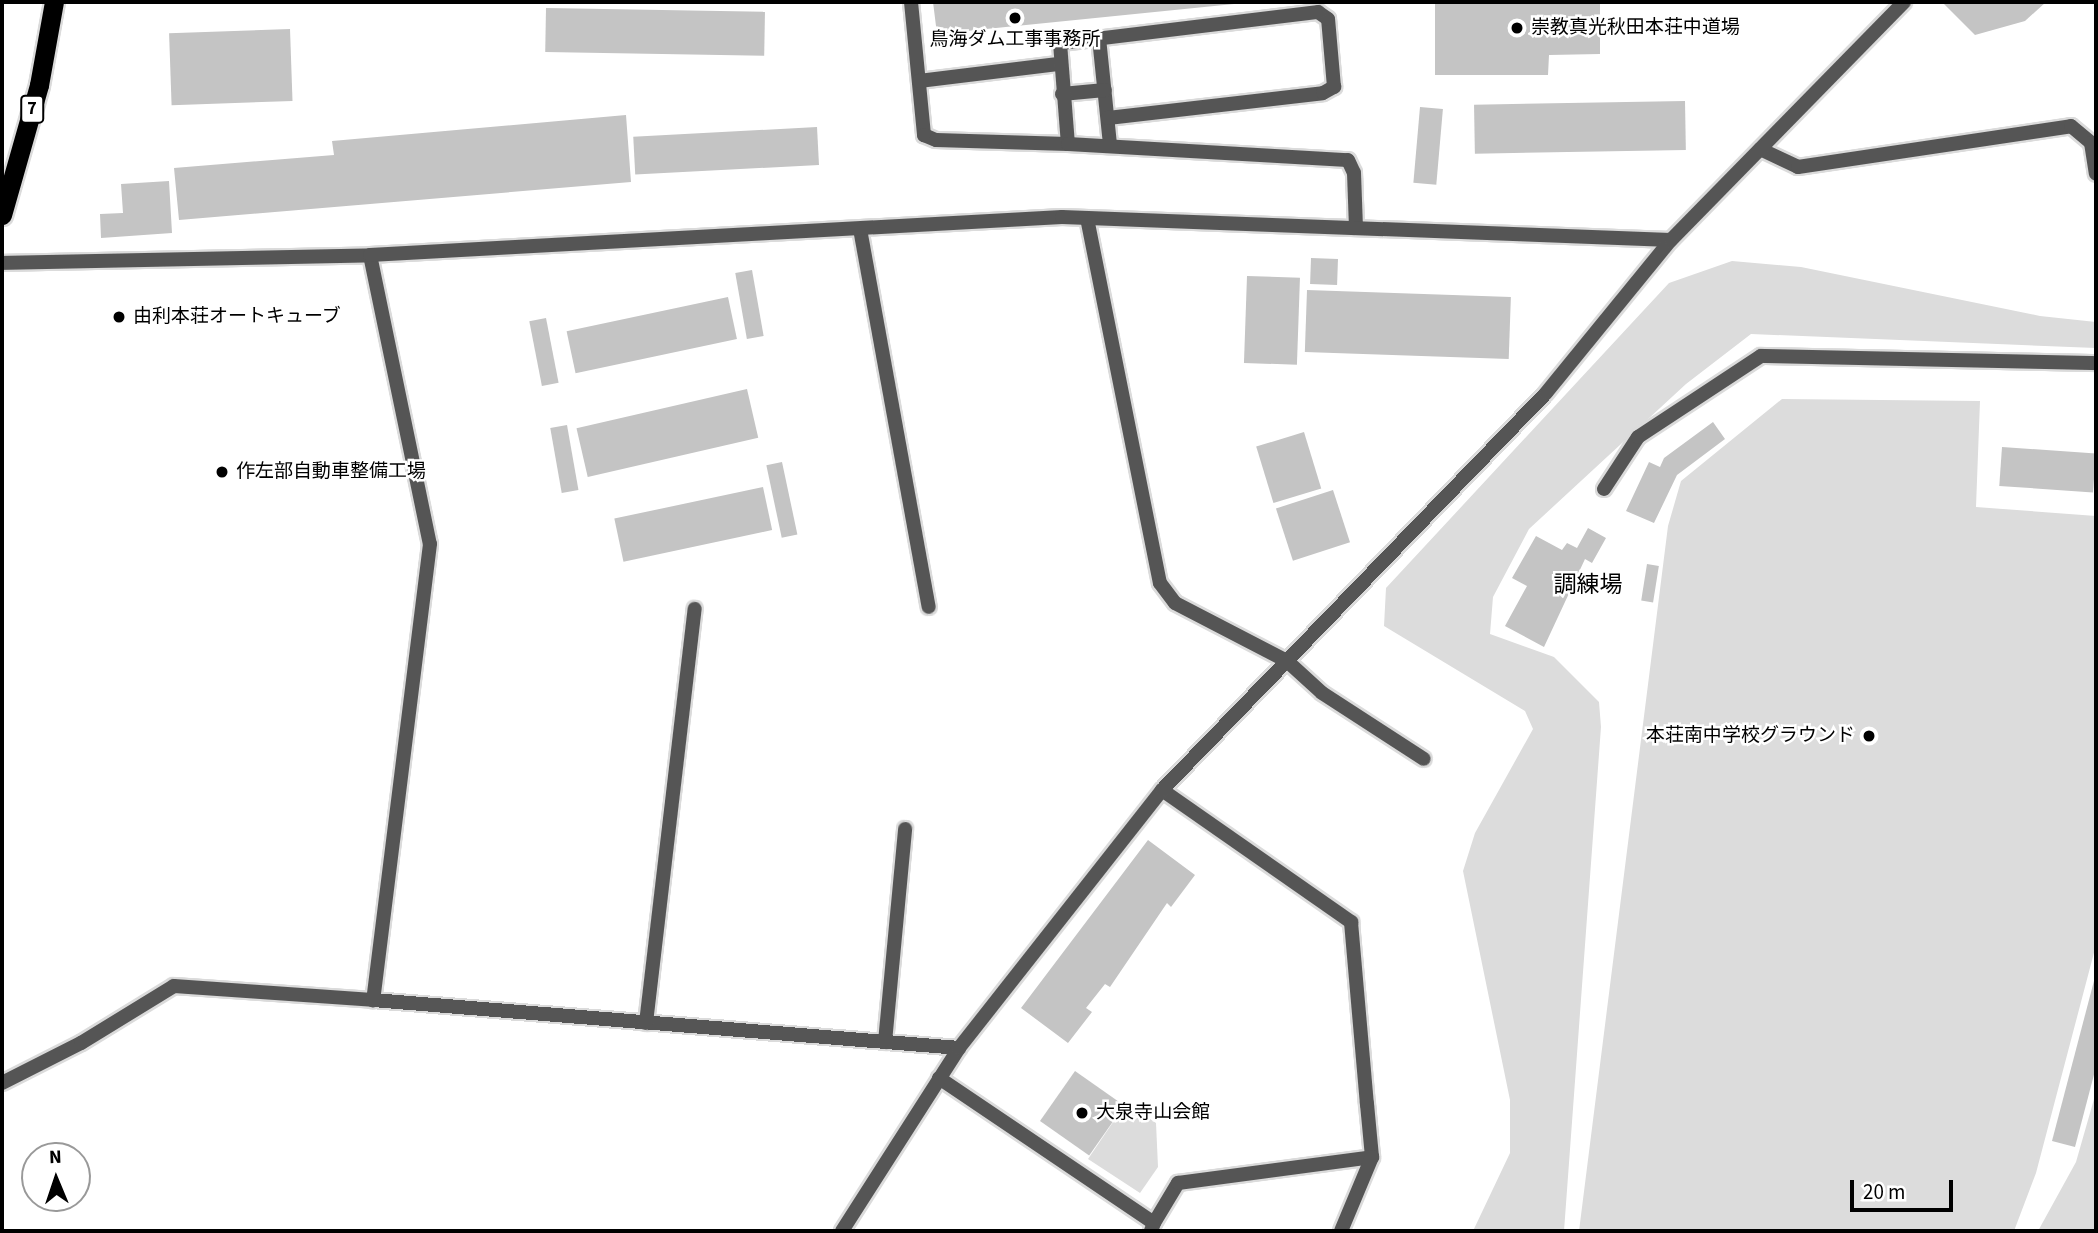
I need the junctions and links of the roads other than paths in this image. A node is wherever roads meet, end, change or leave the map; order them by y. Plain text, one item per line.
1 (54, 2) edge
2 (911, 2) edge
3 (1904, 2) edge
4 (1099, 38) junction
5 (1058, 64) junction
6 (919, 80) junction
7 (1105, 89) junction
8 (1062, 94) junction
9 (1108, 118) junction
10 (1068, 144) junction
11 (1110, 145) junction
12 (1760, 149) junction
13 (2096, 174) edge
14 (2, 215) edge
15 (1087, 218) junction
16 (1356, 228) junction
17 (860, 229) junction
18 (1671, 240) junction
19 (370, 255) junction
20 (2, 263) edge
21 (2096, 363) edge
22 (1604, 489) dead end
23 (929, 607) dead end
24 (695, 609) dead end
25 (1287, 661) junction
26 (1424, 759) dead end
27 (1162, 790) junction
28 (905, 830) dead end
29 (373, 1000) junction
30 (646, 1023) junction
31 (885, 1042) junction
32 (959, 1048) junction
33 (939, 1078) junction
34 (2, 1083) edge
35 (1372, 1157) junction
36 (1153, 1227) edge
37 (842, 1231) edge
38 (1341, 1231) edge

1 - 14 highway, 7
2 - 6 street
3 - 12 street
4 - 5 street
4 - 7 street
4 - 9 street
5 - 6 street
5 - 8 street
6 - 10 street
7 - 8 street
7 - 9 street
8 - 10 street
9 - 11 street
10 - 11 street
11 - 16 street
12 - 13 street
12 - 18 street
15 - 16 street
15 - 17 street
15 - 25 street
16 - 18 street
17 - 19 street
17 - 23 street
18 - 25 street
19 - 20 street
19 - 29 street
21 - 22 street
24 - 30 street
25 - 26 street
25 - 27 street
27 - 32 street
27 - 35 street
28 - 31 street
29 - 30 street
29 - 34 street
30 - 31 street
31 - 32 street
32 - 33 street
33 - 36 street
33 - 37 street
35 - 36 street
35 - 38 street

